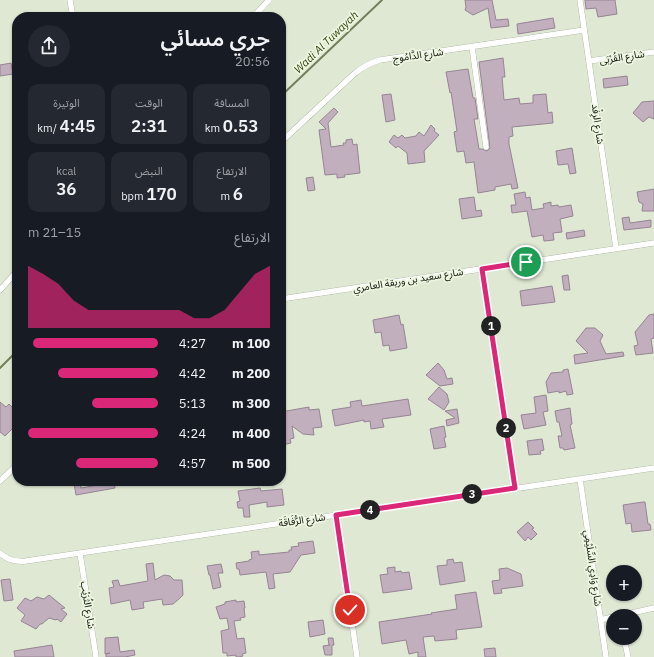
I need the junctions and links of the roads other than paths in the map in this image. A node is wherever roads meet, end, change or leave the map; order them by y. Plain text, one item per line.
1 (70, 0) edge
2 (269, 0) edge
3 (580, 0) edge
4 (72, 12) edge
5 (258, 12) edge
6 (584, 30) junction
7 (472, 47) junction
8 (654, 52) edge
9 (589, 61) junction
10 (286, 137) edge
11 (486, 147) dead end
12 (654, 243) edge
13 (616, 248) junction
14 (482, 269) junction
15 (12, 277) edge
16 (0, 290) edge
17 (286, 298) edge
18 (654, 468) edge
19 (12, 470) edge
20 (580, 479) junction
21 (0, 481) edge
22 (515, 488) junction
23 (336, 515) junction
24 (0, 553) edge
25 (80, 553) junction
26 (654, 608) edge
27 (642, 611) edge
28 (606, 619) edge
29 (600, 620) junction
30 (625, 645) edge
31 (96, 657) edge
32 (357, 657) edge
33 (606, 657) edge
34 (628, 657) edge

1 - 4 street
2 - 5 street
3 - 6 street, شارع الرِفْد
6 - 7 street, شارع الدَّامُوج
6 - 9 street, شارع الرِفْد
7 - 10 street, شارع الدَّامُوج
7 - 11 street
8 - 9 street, شارع القُرْبَى
9 - 13 street, شارع الرِفْد
12 - 13 street, شارع سعيد بن وريقة العامري
13 - 14 street, شارع سعيد بن وريقة العامري
14 - 17 street, شارع سعيد بن وريقة العامري
14 - 22 street
15 - 16 street
18 - 20 street, شارع الرُّفَاقَة
19 - 21 street
20 - 22 street, شارع الرُّفَاقَة
20 - 29 street, شارع وَادِي السِّلَيْمِي
22 - 23 street, شارع الرُّفَاقَة
23 - 25 street, شارع الرُّفَاقَة
23 - 32 street
24 - 25 street, شارع الرُّفَاقَة
25 - 31 street, شارع الثُرَيْب
26 - 27 street
28 - 29 street
29 - 33 street, شارع وَادِي السِّلَيْمِي
30 - 34 street

